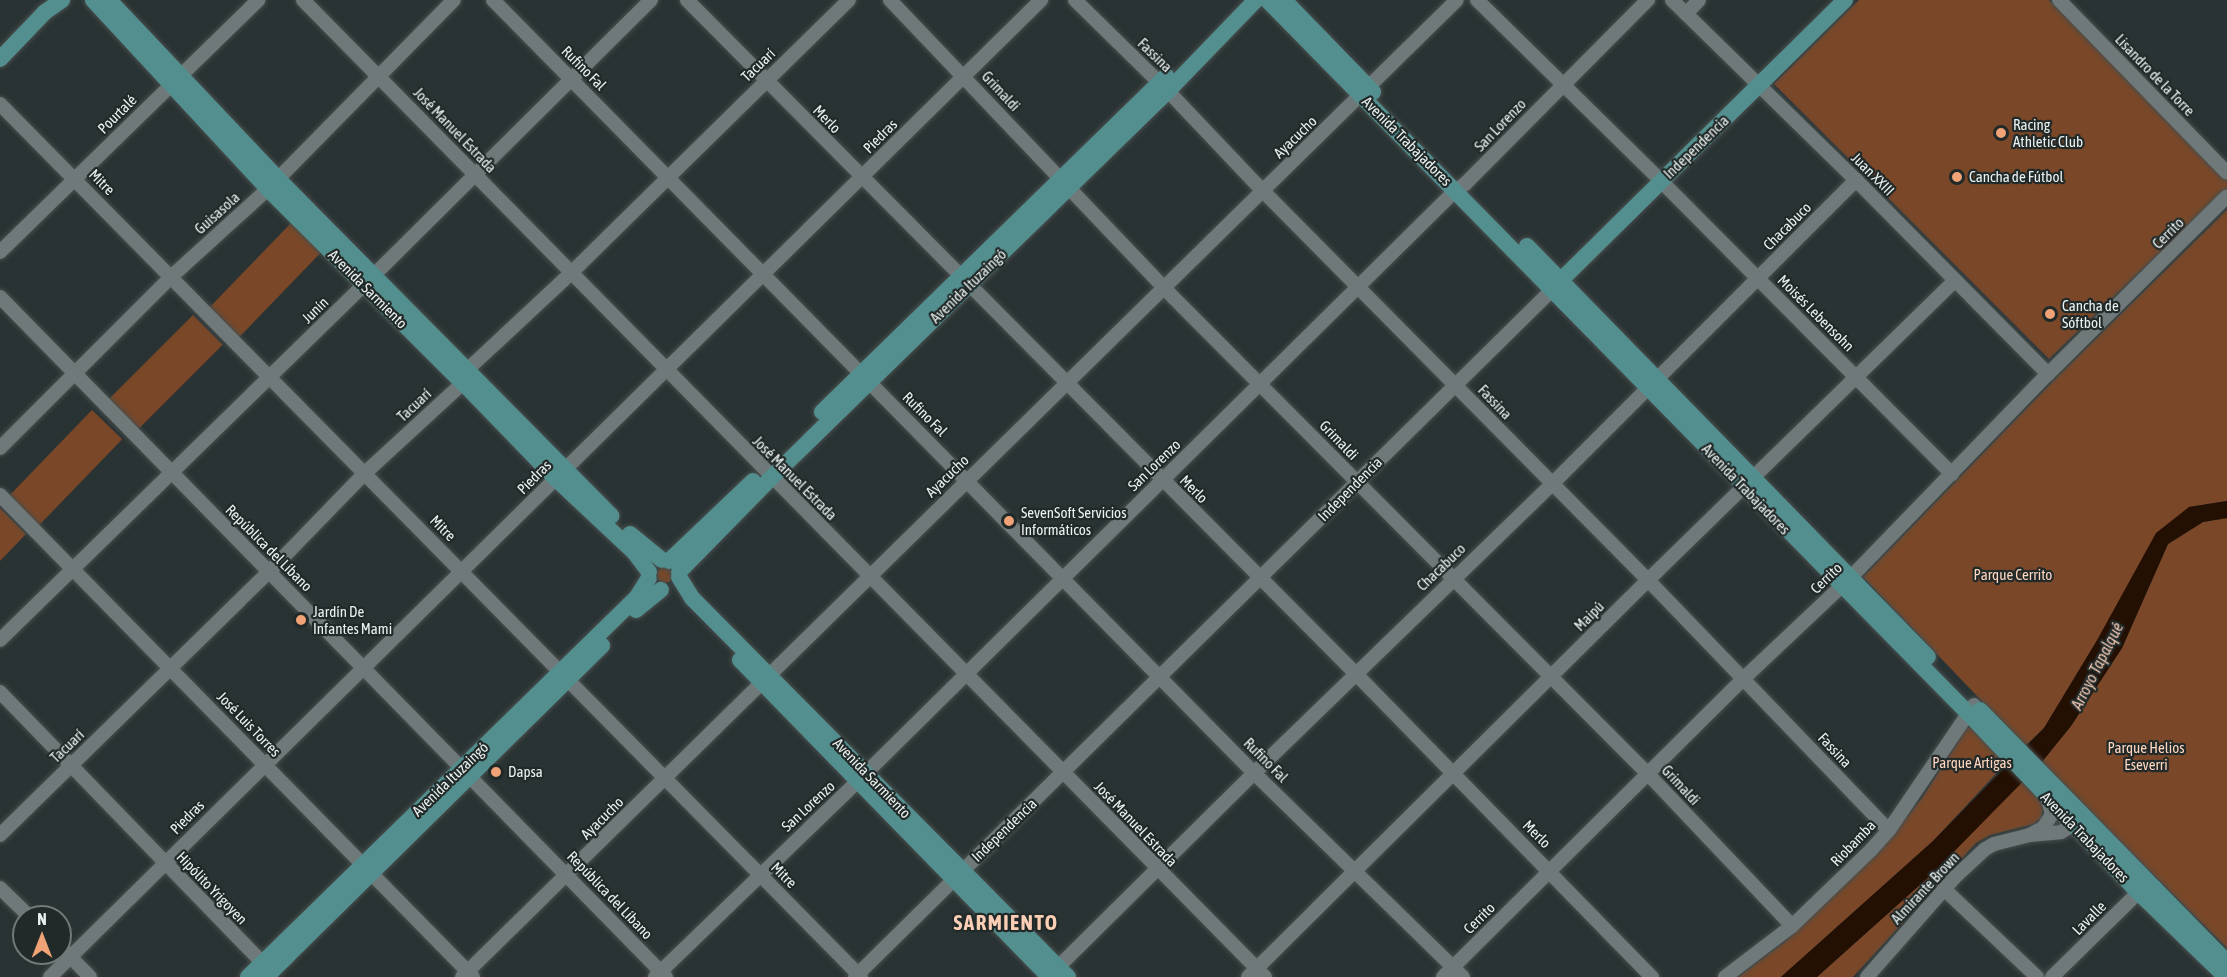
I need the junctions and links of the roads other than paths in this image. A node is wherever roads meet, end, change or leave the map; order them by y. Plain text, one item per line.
1 (45, 0) edge
2 (62, 0) edge
3 (93, 0) edge
4 (109, 0) edge
5 (258, 0) edge
6 (303, 0) edge
7 (454, 0) edge
8 (493, 0) edge
9 (651, 0) edge
10 (687, 0) edge
11 (849, 0) edge
12 (890, 0) edge
13 (1041, 0) edge
14 (1075, 0) edge
15 (1240, 0) edge
16 (1256, 0) edge
17 (1267, 0) edge
18 (1284, 0) edge
19 (1457, 0) edge
20 (1477, 0) edge
21 (1648, 0) edge
22 (1672, 0) edge
23 (1700, 0) edge
24 (1845, 0) edge
25 (2059, 0) edge
26 (1686, 14) junction
27 (0, 44) edge
28 (0, 59) edge
29 (380, 76) junction
30 (964, 76) junction
31 (570, 78) junction
32 (176, 79) junction
33 (766, 80) junction
34 (1563, 84) junction
35 (1758, 86) junction
36 (1164, 87) junction
37 (1365, 92) junction
38 (0, 104) edge
39 (2227, 173) edge
40 (474, 174) junction
41 (668, 177) junction
42 (75, 178) junction
43 (861, 178) junction
44 (1857, 180) junction
45 (1661, 181) junction
46 (1065, 182) junction
47 (273, 184) junction
48 (1460, 187) junction
49 (1263, 191) junction
50 (2227, 196) edge
51 (0, 252) edge
52 (762, 273) junction
53 (570, 274) junction
54 (171, 276) junction
55 (1758, 278) junction
56 (965, 280) junction
57 (1955, 280) junction
58 (368, 281) junction
59 (1557, 285) junction
60 (1358, 286) junction
61 (1163, 287) junction
62 (0, 297) edge
63 (665, 370) junction
64 (73, 374) junction
65 (2048, 374) junction
66 (271, 376) junction
67 (465, 376) junction
68 (1856, 377) junction
69 (866, 378) junction
70 (1067, 383) junction
71 (1262, 384) junction
72 (1455, 384) junction
73 (1652, 384) junction
74 (0, 448) edge
75 (171, 472) junction
76 (365, 473) junction
77 (561, 474) junction
78 (768, 474) junction
79 (1952, 474) junction
80 (967, 480) junction
81 (1162, 480) junction
82 (1749, 481) junction
83 (1358, 483) junction
84 (1552, 484) junction
85 (0, 495) edge
86 (72, 568) junction
87 (462, 571) junction
88 (269, 572) junction
89 (665, 575) junction
90 (869, 575) junction
91 (1062, 579) junction
92 (1259, 579) junction
93 (1452, 579) junction
94 (1648, 579) junction
95 (1846, 582) junction
96 (0, 640) edge
97 (171, 668) junction
98 (364, 668) junction
99 (1356, 674) junction
100 (967, 675) junction
101 (1160, 675) junction
102 (564, 676) junction
103 (1551, 677) junction
104 (1744, 678) junction
105 (766, 679) junction
106 (0, 692) edge
107 (1971, 709) junction
108 (265, 764) junction
109 (71, 765) junction
110 (1063, 772) junction
111 (465, 773) junction
112 (1254, 773) junction
113 (1454, 774) junction
114 (1648, 774) junction
115 (862, 778) junction
116 (665, 780) junction
117 (2049, 794) junction
118 (2079, 821) junction
119 (1889, 830) junction
120 (0, 835) edge
121 (2029, 835) junction
122 (165, 862) junction
123 (366, 870) junction
124 (1157, 870) junction
125 (1356, 870) junction
126 (1550, 871) junction
127 (760, 874) junction
128 (958, 875) junction
129 (568, 876) junction
130 (2143, 887) junction
131 (0, 888) edge
132 (1944, 889) junction
133 (18, 905) edge
134 (1792, 926) junction
135 (72, 956) edge
136 (72, 958) edge
137 (2227, 962) edge
138 (63, 965) edge
139 (1453, 967) junction
140 (269, 972) edge
141 (1257, 974) edge
142 (468, 975) edge
143 (661, 975) edge
144 (1054, 975) edge
145 (858, 976) edge
146 (50, 977) edge
147 (90, 977) edge
148 (248, 977) edge
149 (1443, 977) edge
150 (1463, 977) edge
151 (1652, 977) edge
152 (1725, 977) edge
153 (1866, 977) edge
154 (2037, 977) edge
155 (2052, 977) edge
156 (2226, 977) edge

1 - 27 main road
2 - 28 main road
3 - 32 main road, Avenida Sarmiento
4 - 32 main road, Avenida Sarmiento
5 - 32 street, Pourtalé
6 - 29 street, José Manuel Estrada
7 - 29 street, Guisasola
8 - 31 street, Rufino Fal
9 - 31 street, Junín
10 - 33 street, Merlo
11 - 33 street, Tacuarí
12 - 30 street, Grimaldi
13 - 30 street, Piedras
14 - 36 street, Fassina
15 - 36 main road, Avenida Ituzaingó
16 - 36 main road, Avenida Ituzaingó
17 - 37 main road, Avenida Trabajadores
18 - 37 main road, Avenida Trabajadores
19 - 37 street, Ayacucho
20 - 34 street, Moisés Lebensohn
21 - 34 street, San Lorenzo
22 - 26 street, Juan XXIII
23 - 26 street
24 - 35 main road, Independencia
25 - 39 street, Lisandro de la Torre
26 - 35 street, Juan XXIII
29 - 40 street, José Manuel Estrada
29 - 47 street, Guisasola
30 - 43 street, Piedras
30 - 46 street, Grimaldi
31 - 40 street, Junín
31 - 41 street, Rufino Fal
32 - 42 street, Pourtalé
32 - 47 main road, Avenida Sarmiento
33 - 41 street, Tacuarí
33 - 43 street, Merlo
34 - 45 street, Moisés Lebensohn
34 - 48 street, San Lorenzo
35 - 44 street, Juan XXIII
35 - 45 main road, Independencia
36 - 46 main road, Avenida Ituzaingó
36 - 49 street, Fassina
37 - 48 main road, Avenida Trabajadores
37 - 49 street, Ayacucho
38 - 42 street, Mitre
40 - 53 street, José Manuel Estrada
40 - 58 street, Junín
41 - 52 street, Rufino Fal
41 - 53 street, Tacuarí
42 - 51 street, Pourtalé
42 - 54 street, Mitre
43 - 52 street, Piedras
43 - 56 street, Merlo
44 - 55 street, Chacabuco
44 - 57 street, Juan XXIII
45 - 55 street, Moisés Lebensohn
45 - 59 main road, Independencia
46 - 56 main road, Avenida Ituzaingó
46 - 61 street, Grimaldi
47 - 54 street, Guisasola
47 - 58 main road, Avenida Sarmiento
48 - 59 main road, Avenida Trabajadores
48 - 60 street, San Lorenzo
49 - 60 street, Fassina
49 - 61 street, Ayacucho
50 - 65 street, Cerrito
52 - 63 street, Piedras
52 - 69 street, Rufino Fal
53 - 63 street, José Manuel Estrada
53 - 67 street, Tacuarí
54 - 64 street, Guisasola
54 - 66 street, Mitre
55 - 68 street, Moisés Lebensohn
55 - 73 street, Chacabuco
56 - 69 main road, Avenida Ituzaingó
56 - 70 street, Merlo
57 - 65 street, Juan XXIII
57 - 68 street, Maipú
58 - 66 street, Junín
58 - 67 main road, Avenida Sarmiento
59 - 72 street, Independencia
59 - 73 main road, Avenida Trabajadores
60 - 71 street, San Lorenzo
60 - 72 street, Fassina
61 - 70 street, Ayacucho
61 - 71 street, Grimaldi
62 - 64 street, República del Líbano
63 - 77 street, Piedras
63 - 78 street, José Manuel Estrada
64 - 74 street, Guisasola
64 - 75 street, República del Líbano
65 - 79 street, Cerrito
66 - 75 street, Junín
66 - 76 street, Mitre
67 - 76 street, Tacuarí
67 - 77 main road, Avenida Sarmiento
68 - 79 street, Moisés Lebensohn
68 - 82 street, Maipú
69 - 78 main road, Avenida Ituzaingó
69 - 80 street, Rufino Fal
70 - 80 street, Ayacucho
70 - 81 street, Merlo
71 - 81 street, San Lorenzo
71 - 83 street, Grimaldi
72 - 83 street, Independencia
72 - 84 street, Fassina
73 - 82 main road, Avenida Trabajadores
73 - 84 street, Chacabuco
75 - 86 street, Junín
75 - 88 street, República del Líbano
76 - 87 street, Mitre
76 - 88 street, Tacuarí
77 - 87 street, Piedras
77 - 89 main road, Avenida Sarmiento
78 - 89 main road, Avenida Ituzaingó
78 - 90 street, José Manuel Estrada
79 - 95 street, Cerrito
80 - 90 street, Ayacucho
80 - 91 street, Rufino Fal
81 - 91 street, San Lorenzo
81 - 92 street, Merlo
82 - 94 street, Maipú
82 - 95 main road, Avenida Trabajadores
83 - 92 street, Independencia
83 - 93 street, Grimaldi
84 - 93 street, Chacabuco
84 - 94 street, Fassina
85 - 86 street, José Luis Torres
86 - 96 street, Junín
86 - 97 street, José Luis Torres
87 - 98 street, Piedras
87 - 102 street, Mitre
88 - 97 street, Tacuarí
88 - 98 street, República del Líbano
89 - 102 main road, Avenida Ituzaingó
89 - 105 main road, Avenida Sarmiento
90 - 100 street, José Manuel Estrada
90 - 105 street, Ayacucho
91 - 100 street, San Lorenzo
91 - 101 street, Rufino Fal
92 - 99 street, Merlo
92 - 101 street, Independencia
93 - 99 street, Chacabuco
93 - 103 street, Grimaldi
94 - 103 street, Maipú
94 - 104 street, Fassina
95 - 104 street, Cerrito
95 - 107 main road, Avenida Trabajadores
97 - 108 street, José Luis Torres
97 - 109 street, Tacuarí
98 - 108 street, Piedras
98 - 111 street, República del Líbano
99 - 112 street, Chacabuco
99 - 113 street, Merlo
100 - 110 street, José Manuel Estrada
100 - 115 street, San Lorenzo
101 - 110 street, Independencia
101 - 112 street, Rufino Fal
102 - 111 main road, Avenida Ituzaingó
102 - 116 street, Mitre
103 - 113 street, Maipú
103 - 114 street, Grimaldi
104 - 114 street, Cerrito
104 - 119 street, Fassina
105 - 115 main road, Avenida Sarmiento
105 - 116 street, Ayacucho
106 - 109 street, Hipólito Yrigoyen
107 - 117 main road, Avenida Trabajadores
107 - 119 street, Riobamba
108 - 122 street, Piedras
108 - 123 street, José Luis Torres
109 - 120 street, Tacuarí
109 - 122 street, Hipólito Yrigoyen
110 - 124 street, José Manuel Estrada
110 - 128 street, Independencia
111 - 123 main road, Avenida Ituzaingó
111 - 129 street, República del Líbano
112 - 124 street, Chacabuco
112 - 125 street, Rufino Fal
113 - 125 street, Maipú
113 - 126 street, Merlo
114 - 126 street, Cerrito
114 - 134 street, Grimaldi
115 - 127 street, San Lorenzo
115 - 128 main road, Avenida Sarmiento
116 - 127 street, Mitre
116 - 129 street, Ayacucho
117 - 118 main road, Avenida Trabajadores
117 - 121 street
118 - 121 street, Almirante Brown
118 - 130 main road, Avenida Trabajadores
119 - 134 street, Riobamba
121 - 132 street, Almirante Brown
122 - 135 street, Piedras
122 - 140 street, Hipólito Yrigoyen
123 - 140 main road, Avenida Ituzaingó
123 - 142 street, José Luis Torres
124 - 141 street, José Manuel Estrada
124 - 144 street, Chacabuco
125 - 139 street, Rufino Fal
125 - 141 street, Maipú
126 - 139 street, Cerrito
126 - 151 street, Merlo
127 - 143 street, San Lorenzo
127 - 145 street, Mitre
128 - 144 main road, Avenida Sarmiento
128 - 145 street, Independencia
129 - 142 street, Ayacucho
129 - 143 street, República del Líbano
130 - 137 main road, Avenida Trabajadores
130 - 155 street, Lavalle
130 - 156 main road, Avenida Trabajadores
131 - 133 street
132 - 153 street, Almirante Brown
132 - 154 street
134 - 152 street, Riobamba
136 - 147 street
138 - 146 street, Piedras
139 - 149 street, Cerrito
139 - 150 street, Rufino Fal
140 - 148 main road, Avenida Ituzaingó

